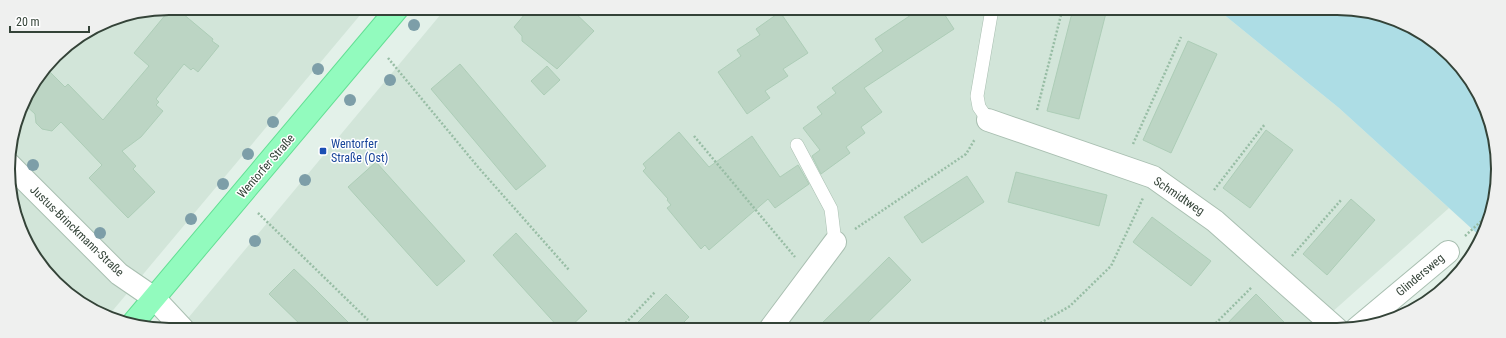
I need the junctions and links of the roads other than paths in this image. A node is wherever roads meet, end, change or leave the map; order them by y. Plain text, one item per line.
1 (392, 15) edge
2 (991, 15) edge
3 (988, 120) joint
4 (797, 145) dead end
5 (15, 170) edge
6 (835, 242) joint
7 (1448, 252) road end
8 (154, 298) junction
9 (135, 319) edge
10 (1367, 320) edge
11 (177, 323) edge
12 (774, 323) edge
13 (1330, 323) edge

1 - 8 main road, Wentorfer Straße
2 - 3 lane
3 - 13 street, Schmidtweg
4 - 6 lane
5 - 8 street, Justus-Brinckmann-Straße
6 - 12 street
7 - 10 street, Glindersweg
8 - 9 main road, Wentorfer Straße
8 - 11 street, Justus-Brinckmann-Straße

